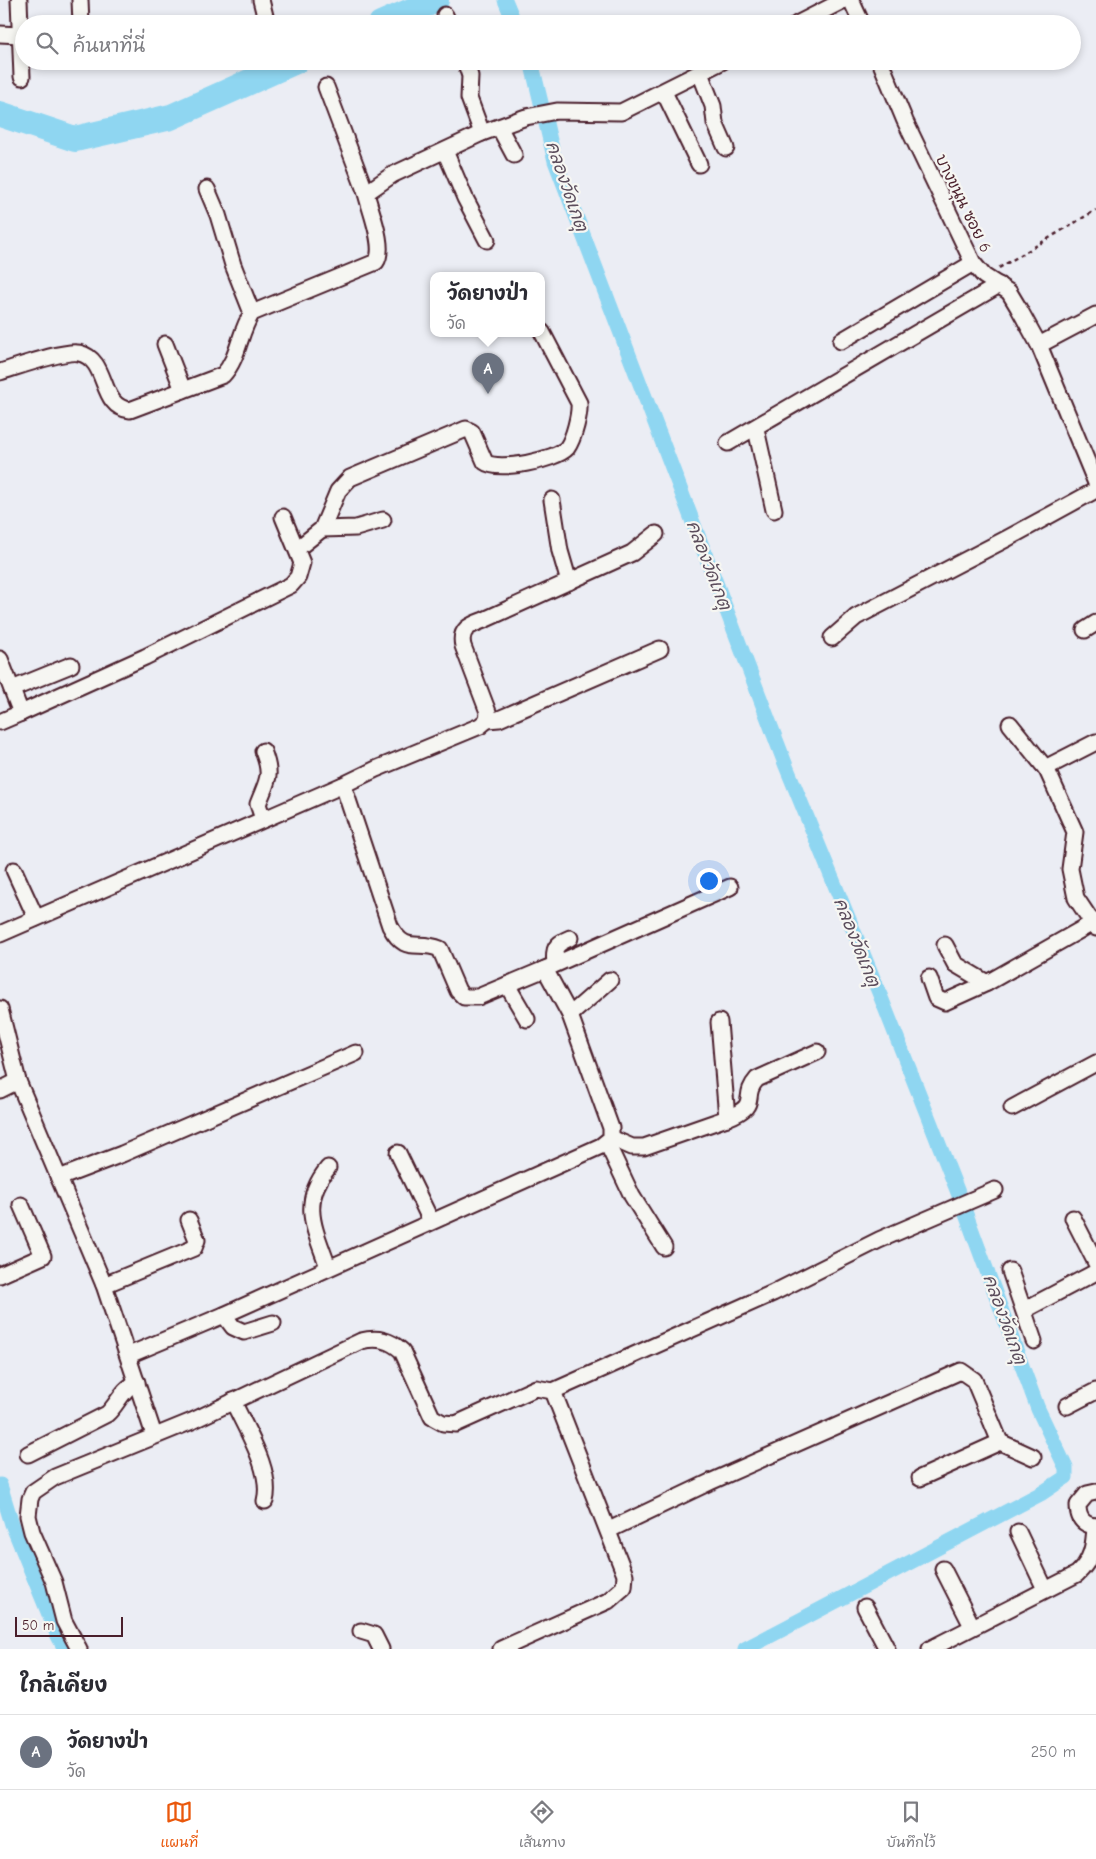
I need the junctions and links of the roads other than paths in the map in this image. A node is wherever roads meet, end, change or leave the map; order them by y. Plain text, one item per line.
1 (19, 0) edge
2 (80, 0) edge
3 (261, 0) edge
4 (844, 0) edge
5 (851, 0) edge
6 (19, 15) edge
7 (81, 15) edge
8 (265, 15) edge
9 (815, 15) edge
10 (858, 15) edge
11 (0, 34) edge
12 (15, 35) edge
13 (22, 70) edge
14 (468, 70) edge
15 (706, 70) edge
16 (884, 70) edge
17 (700, 73) junction
18 (22, 77) dead end
19 (326, 87) dead end
20 (664, 92) junction
21 (499, 127) junction
22 (482, 133) junction
23 (726, 148) dead end
24 (445, 150) junction
25 (514, 155) dead end
26 (699, 164) dead end
27 (207, 189) dead end
28 (366, 194) junction
29 (487, 240) dead end
30 (973, 264) junction
31 (999, 285) junction
32 (252, 313) junction
33 (1096, 315) edge
34 (545, 337) edge
35 (841, 341) dead end
36 (165, 344) dead end
37 (1039, 345) junction
38 (0, 372) edge
39 (183, 390) junction
40 (756, 429) junction
41 (728, 443) dead end
42 (1096, 483) edge
43 (1096, 490) edge
44 (552, 500) dead end
45 (774, 510) dead end
46 (284, 517) dead end
47 (383, 520) dead end
48 (322, 529) junction
49 (656, 534) dead end
50 (297, 549) junction
51 (569, 582) junction
52 (832, 638) dead end
53 (660, 650) dead end
54 (0, 659) edge
55 (71, 665) dead end
56 (12, 689) junction
57 (21, 713) junction
58 (487, 720) junction
59 (0, 722) edge
60 (1010, 724) dead end
61 (1096, 742) edge
62 (263, 751) dead end
63 (1047, 770) junction
64 (342, 785) junction
65 (263, 819) junction
66 (14, 870) dead end
67 (730, 887) dead end
68 (36, 918) junction
69 (1095, 924) edge
70 (0, 934) edge
71 (570, 938) dead end
72 (945, 945) dead end
73 (550, 967) junction
74 (929, 978) dead end
75 (610, 980) dead end
76 (986, 983) junction
77 (507, 985) junction
78 (0, 1009) edge
79 (570, 1015) junction
80 (527, 1019) dead end
81 (719, 1022) dead end
82 (816, 1052) dead end
83 (356, 1053) dead end
84 (1096, 1063) edge
85 (18, 1081) junction
86 (0, 1090) edge
87 (1012, 1108) dead end
88 (728, 1118) junction
89 (609, 1140) junction
90 (398, 1153) dead end
91 (328, 1168) dead end
92 (58, 1178) junction
93 (995, 1190) dead end
94 (21, 1205) dead end
95 (1073, 1218) dead end
96 (189, 1220) dead end
97 (431, 1221) junction
98 (664, 1247) dead end
99 (1096, 1263) edge
100 (328, 1267) junction
101 (1010, 1270) dead end
102 (1096, 1272) edge
103 (0, 1275) edge
104 (104, 1285) junction
105 (1024, 1310) junction
106 (224, 1315) junction
107 (273, 1323) dead end
108 (1034, 1341) dead end
109 (129, 1355) junction
110 (137, 1382) junction
111 (553, 1391) junction
112 (1096, 1391) edge
113 (233, 1401) junction
114 (1067, 1406) dead end
115 (154, 1434) junction
116 (1000, 1442) junction
117 (28, 1454) dead end
118 (1033, 1457) dead end
119 (920, 1478) dead end
120 (1096, 1492) edge
121 (265, 1501) dead end
122 (1095, 1526) edge
123 (609, 1530) junction
124 (1018, 1532) dead end
125 (943, 1569) dead end
126 (1045, 1589) junction
127 (866, 1607) dead end
128 (972, 1626) junction
129 (361, 1631) dead end
130 (517, 1646) edge
131 (79, 1649) edge
132 (381, 1649) edge
133 (501, 1649) edge
134 (887, 1649) edge
135 (930, 1649) edge

1 - 6 street
2 - 7 street
3 - 8 street
4 - 9 street
5 - 10 street
11 - 12 street
13 - 18 street
14 - 22 street
15 - 17 street
16 - 30 street, บางขนุน ซอย 6
17 - 20 street
17 - 23 street
19 - 28 street
20 - 21 street
20 - 26 street
21 - 22 street
21 - 25 street
22 - 24 street
24 - 28 street
24 - 29 street
27 - 32 street
28 - 32 street
30 - 31 street, บางขนุน ซอย 6
30 - 35 street
31 - 37 street, บางขนุน ซอย 6
31 - 40 street
32 - 39 street
33 - 37 street
34 - 48 street
36 - 39 street
37 - 42 street, บางขนุน ซอย 6
38 - 39 street
40 - 41 street
40 - 45 street
43 - 52 street
44 - 51 street
46 - 50 street
47 - 48 street
48 - 50 street
49 - 51 street
50 - 57 street
51 - 58 street
53 - 58 street
54 - 56 street
55 - 56 street
56 - 57 street
57 - 59 street
58 - 64 street
60 - 63 street
61 - 63 street
62 - 65 street
63 - 69 street
64 - 65 street
64 - 77 street
65 - 68 street
66 - 68 street
67 - 73 street
68 - 70 street
69 - 76 street
71 - 73 street
72 - 76 street
73 - 77 street
73 - 79 street
74 - 76 street
75 - 79 street
77 - 80 street
78 - 85 street
79 - 89 street
81 - 88 street
82 - 88 street
83 - 92 street
84 - 87 street
85 - 86 street
85 - 92 street
88 - 89 street
89 - 97 street
89 - 98 street
90 - 97 street
91 - 100 street
92 - 104 street
93 - 111 street
94 - 103 street
95 - 99 street
96 - 104 street
97 - 100 street
100 - 106 street
101 - 105 street
102 - 105 street
104 - 109 street
105 - 108 street
106 - 107 street
106 - 109 street
109 - 110 street
110 - 115 street
110 - 117 street
111 - 113 street
111 - 123 street
112 - 114 street
113 - 115 street
113 - 121 street
115 - 131 street
116 - 118 street
116 - 119 street
116 - 123 street
120 - 122 street
122 - 126 street
123 - 130 street
124 - 126 street
125 - 128 street
126 - 128 street
127 - 134 street
128 - 135 street
129 - 132 street
130 - 133 street

